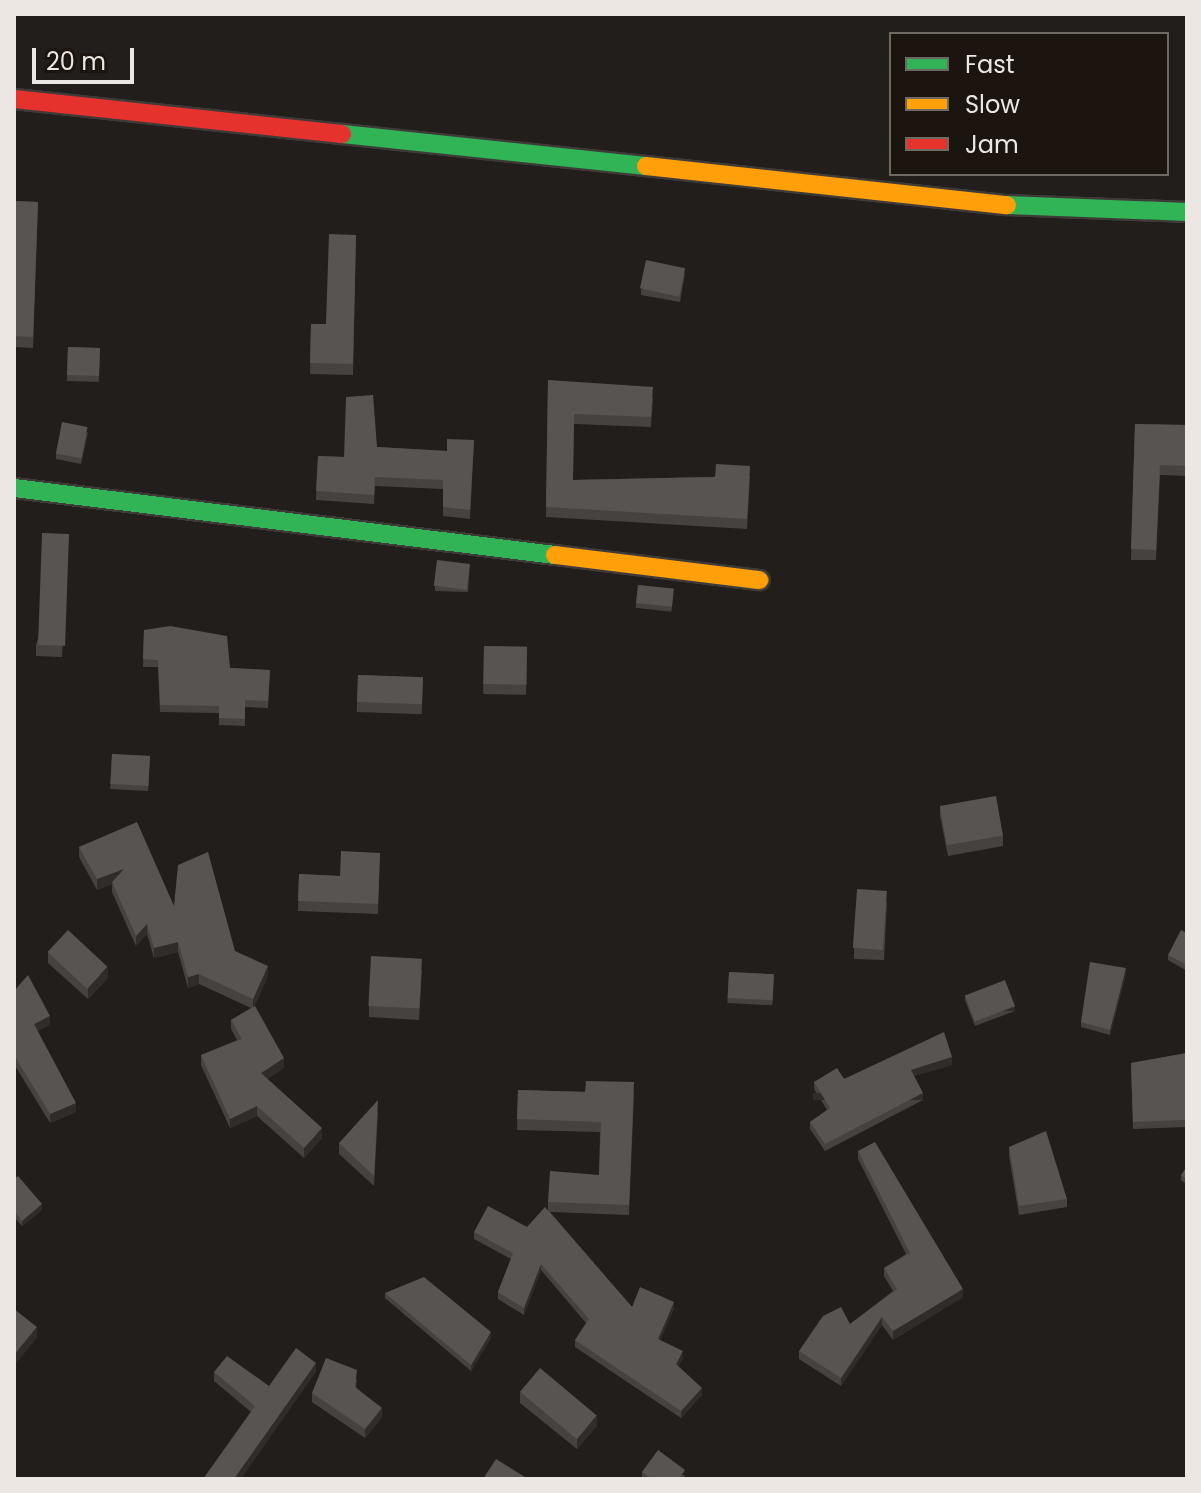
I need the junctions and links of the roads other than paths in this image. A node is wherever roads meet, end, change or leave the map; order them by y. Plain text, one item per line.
1 (14, 99) edge
2 (1187, 212) edge
3 (14, 488) edge
4 (759, 580) dead end

1 - 2 street
3 - 4 street

